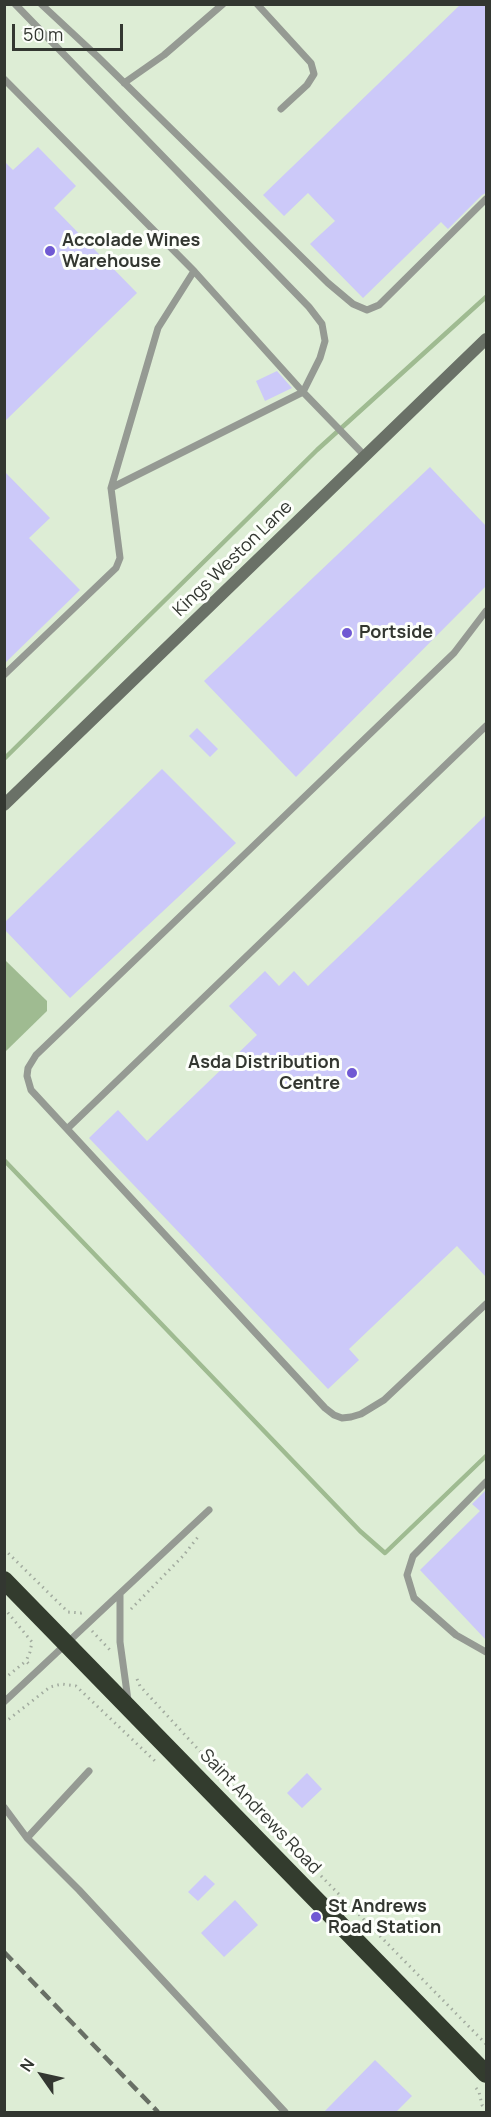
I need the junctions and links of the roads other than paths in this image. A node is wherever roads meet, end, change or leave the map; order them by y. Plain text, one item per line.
1 (15, 4) edge
2 (41, 4) edge
3 (223, 4) edge
4 (257, 4) edge
5 (4, 79) edge
6 (124, 83) junction
7 (281, 109) dead end
8 (486, 199) edge
9 (194, 271) junction
10 (486, 339) edge
11 (303, 392) junction
12 (365, 456) junction
13 (111, 488) junction
14 (486, 611) edge
15 (4, 675) edge
16 (486, 726) edge
17 (4, 805) edge
18 (67, 1130) junction
19 (486, 1304) edge
20 (486, 1482) edge
21 (209, 1510) dead end
22 (4, 1580) edge
23 (120, 1595) junction
24 (67, 1645) junction
25 (486, 1652) edge
26 (4, 1702) edge
27 (129, 1708) junction
28 (88, 1771) dead end
29 (4, 1807) edge
30 (27, 1838) junction
31 (479, 2079) edge
32 (285, 2112) edge

1 - 11 lane
2 - 6 lane
3 - 6 lane
4 - 7 lane
5 - 9 lane
6 - 8 lane
9 - 11 lane
9 - 13 lane
10 - 12 street, Kings Weston Lane
11 - 12 lane
11 - 13 lane
12 - 17 street, Kings Weston Lane
13 - 15 lane
14 - 18 lane
16 - 18 lane
18 - 19 lane
20 - 25 lane
21 - 23 lane
22 - 24 highway, Saint Andrews Road
23 - 24 lane
23 - 27 lane
24 - 26 lane
24 - 27 highway, Saint Andrews Road
27 - 31 highway, Saint Andrews Road
28 - 30 lane
29 - 30 lane
30 - 32 lane

